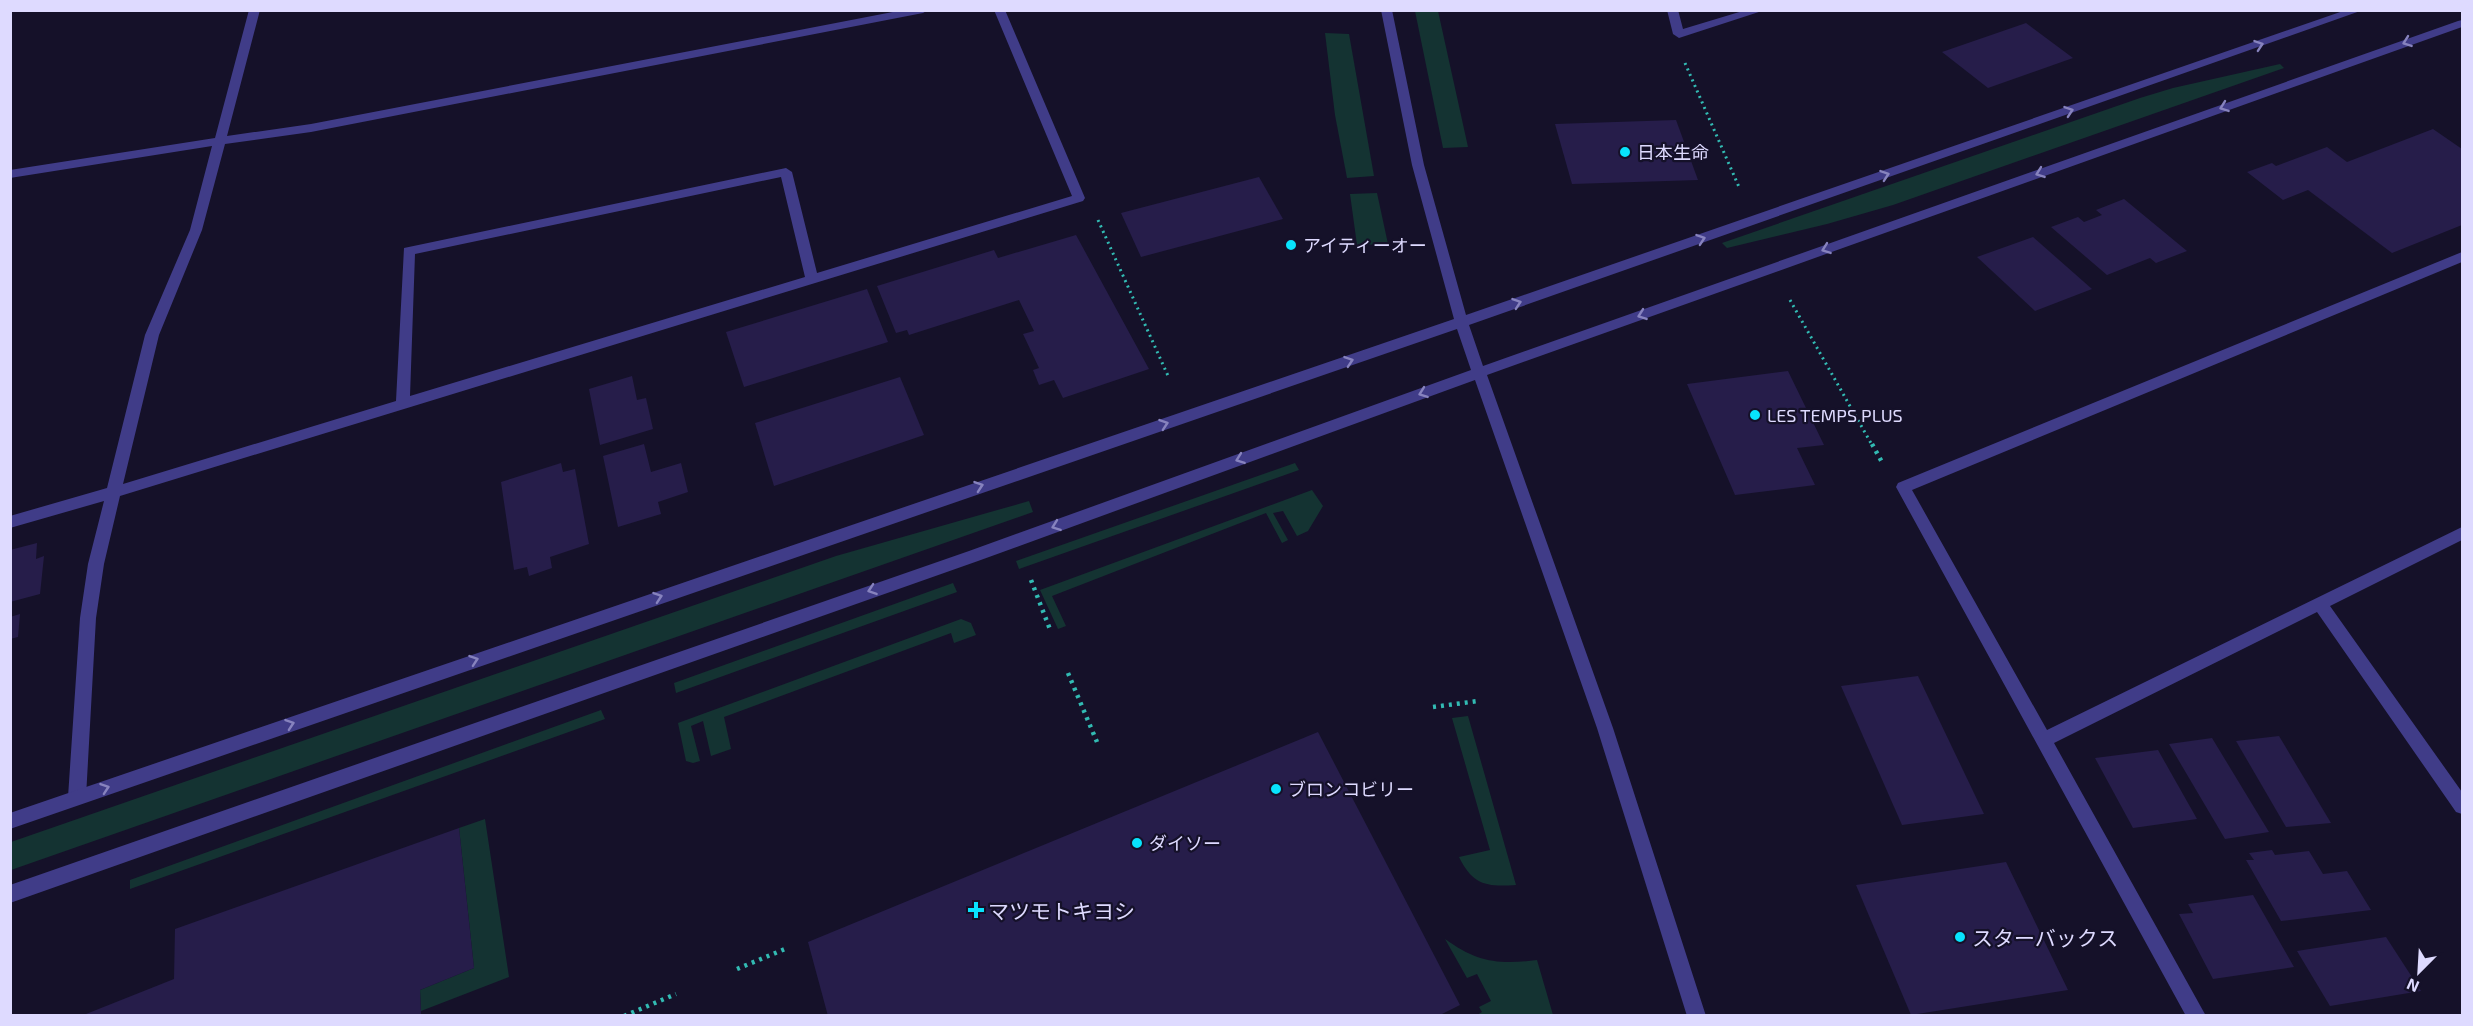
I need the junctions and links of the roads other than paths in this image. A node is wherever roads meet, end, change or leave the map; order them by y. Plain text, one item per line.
1 (923, 10) edge
2 (999, 10) edge
3 (1386, 10) edge
4 (1672, 10) edge
5 (1760, 10) edge
6 (2358, 10) edge
7 (258, 11) edge
8 (2463, 23) edge
9 (219, 141) junction
10 (10, 174) edge
11 (2463, 257) edge
12 (812, 280) junction
13 (1461, 322) junction
14 (1478, 373) junction
15 (403, 405) junction
16 (115, 492) junction
17 (10, 522) edge
18 (2463, 533) edge
19 (2320, 604) junction
20 (2044, 740) junction
21 (77, 797) junction
22 (2463, 806) edge
23 (10, 821) edge
24 (10, 894) edge
25 (1697, 1016) edge
26 (2197, 1016) edge

1 - 9 street
2 - 12 street
3 - 13 street
4 - 5 street
13 -> 6 street
7 - 9 street
8 -> 14 street
9 - 10 street
9 - 16 street
11 - 20 street
12 - 15 street
12 - 15 street
13 - 14 street
21 -> 13 street
14 -> 24 street
14 - 25 street
15 - 16 street
16 - 17 street
16 - 21 street
18 - 19 street
19 - 20 street
19 - 22 street
20 - 26 street
21 - 23 street

